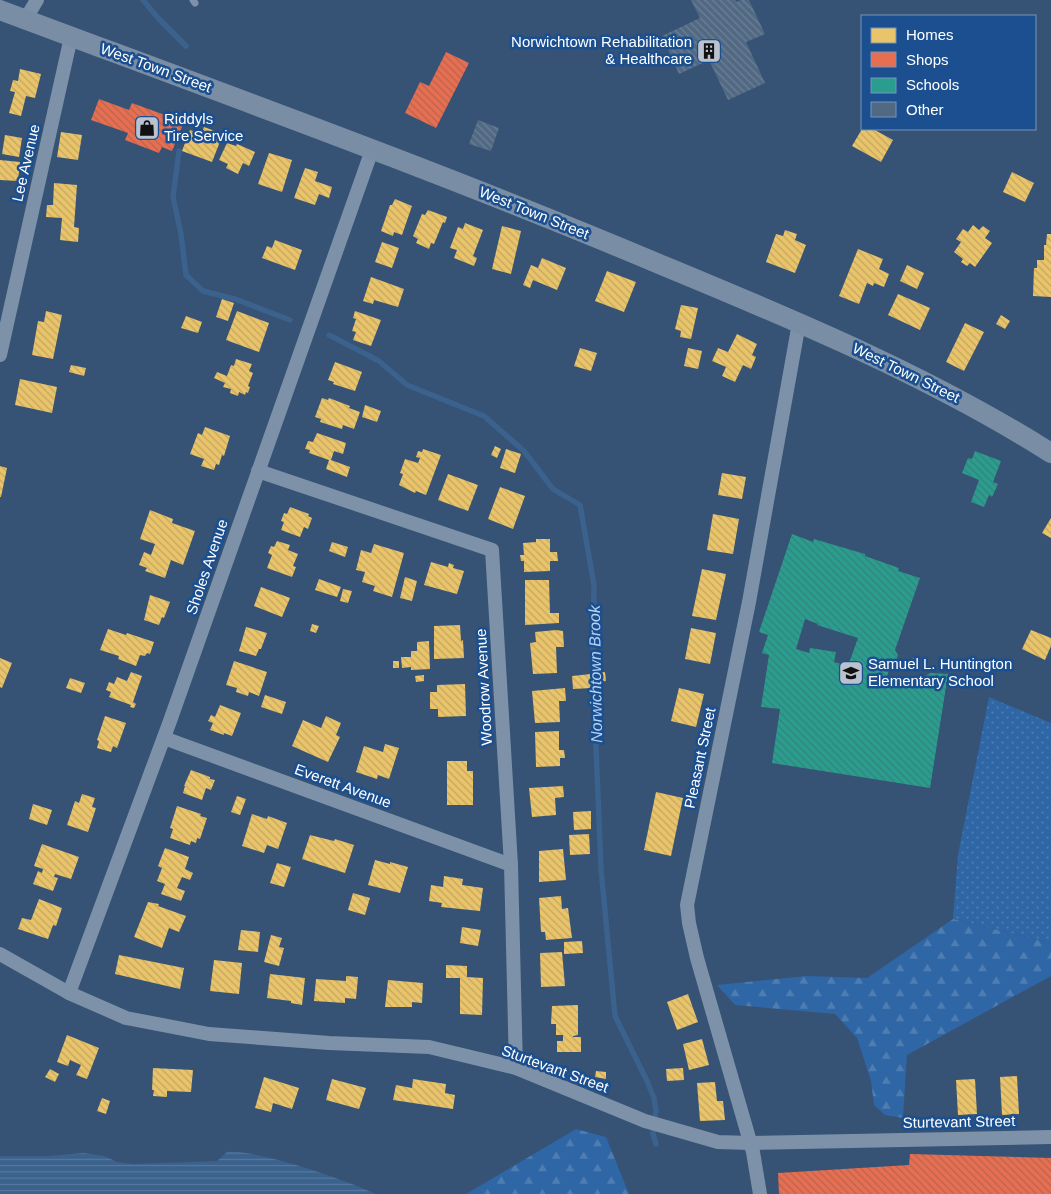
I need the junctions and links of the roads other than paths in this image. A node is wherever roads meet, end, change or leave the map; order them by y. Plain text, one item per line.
1 (37, 0) edge
2 (0, 10) edge
3 (25, 20) junction
4 (71, 37) junction
5 (372, 150) junction
6 (799, 323) junction
7 (0, 355) edge
8 (1051, 453) edge
9 (258, 470) junction
10 (164, 738) junction
11 (511, 865) junction
12 (0, 954) edge
13 (69, 993) junction
14 (516, 1068) junction
15 (1051, 1137) edge
16 (750, 1143) junction
17 (760, 1194) edge

1 - 3 street
2 - 3 main road, West Town Street
3 - 4 main road, West Town Street
4 - 5 main road, West Town Street
4 - 7 street, Lee Avenue
5 - 6 main road, West Town Street
5 - 9 street, Sholes Avenue
6 - 8 main road, West Town Street
6 - 16 street, Pleasant Street
9 - 10 street, Sholes Avenue
9 - 11 street, Woodrow Avenue
10 - 11 street, Everett Avenue
10 - 13 street, Sholes Avenue
11 - 14 street, Woodrow Avenue
12 - 13 street, Sturtevant Street
13 - 14 street, Sturtevant Street
14 - 16 street, Sturtevant Street
15 - 16 street, Sturtevant Street
16 - 17 street, Pleasant Street

